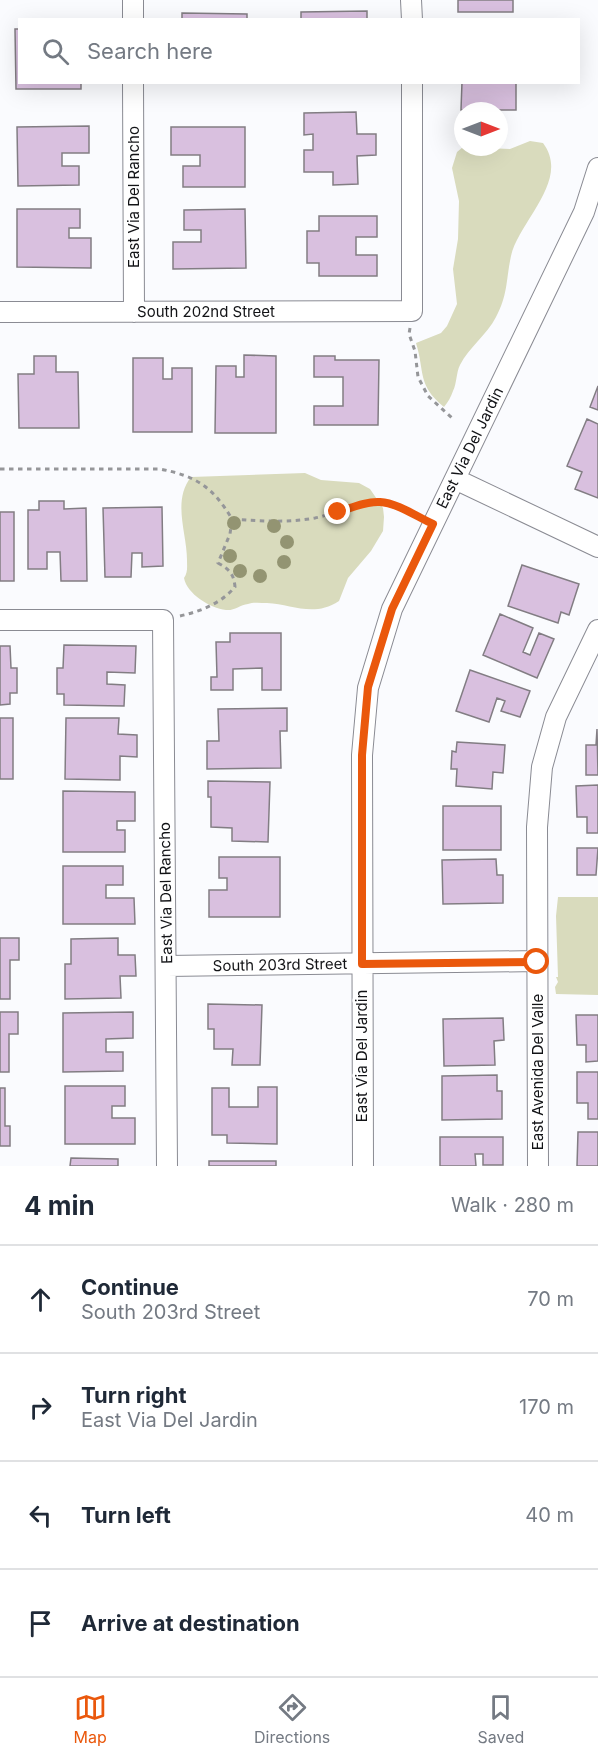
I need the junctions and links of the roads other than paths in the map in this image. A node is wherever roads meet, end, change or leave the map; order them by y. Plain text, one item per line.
1 (133, 0) edge
2 (411, 0) edge
3 (133, 18) edge
4 (411, 18) edge
5 (133, 84) edge
6 (412, 84) edge
7 (598, 168) edge
8 (0, 312) edge
9 (134, 312) junction
10 (455, 479) junction
11 (598, 547) edge
12 (0, 620) edge
13 (598, 630) edge
14 (537, 962) junction
15 (362, 964) junction
16 (167, 966) junction
17 (167, 1166) edge
18 (363, 1166) edge
19 (538, 1166) edge

1 - 3 street
2 - 4 street
5 - 9 street, East Via Del Rancho
6 - 9 street, South 202nd Street
7 - 10 street, East Via Del Jardin
8 - 9 street, South 202nd Street
10 - 11 street
10 - 15 street, East Via Del Jardin
12 - 16 street, East Via Del Rancho
13 - 14 street, East Avenida Del Valle
14 - 15 street, South 203rd Street
14 - 19 street, East Avenida Del Valle
15 - 16 street, South 203rd Street
15 - 18 street, East Via Del Jardin
16 - 17 street, East Via Del Rancho

